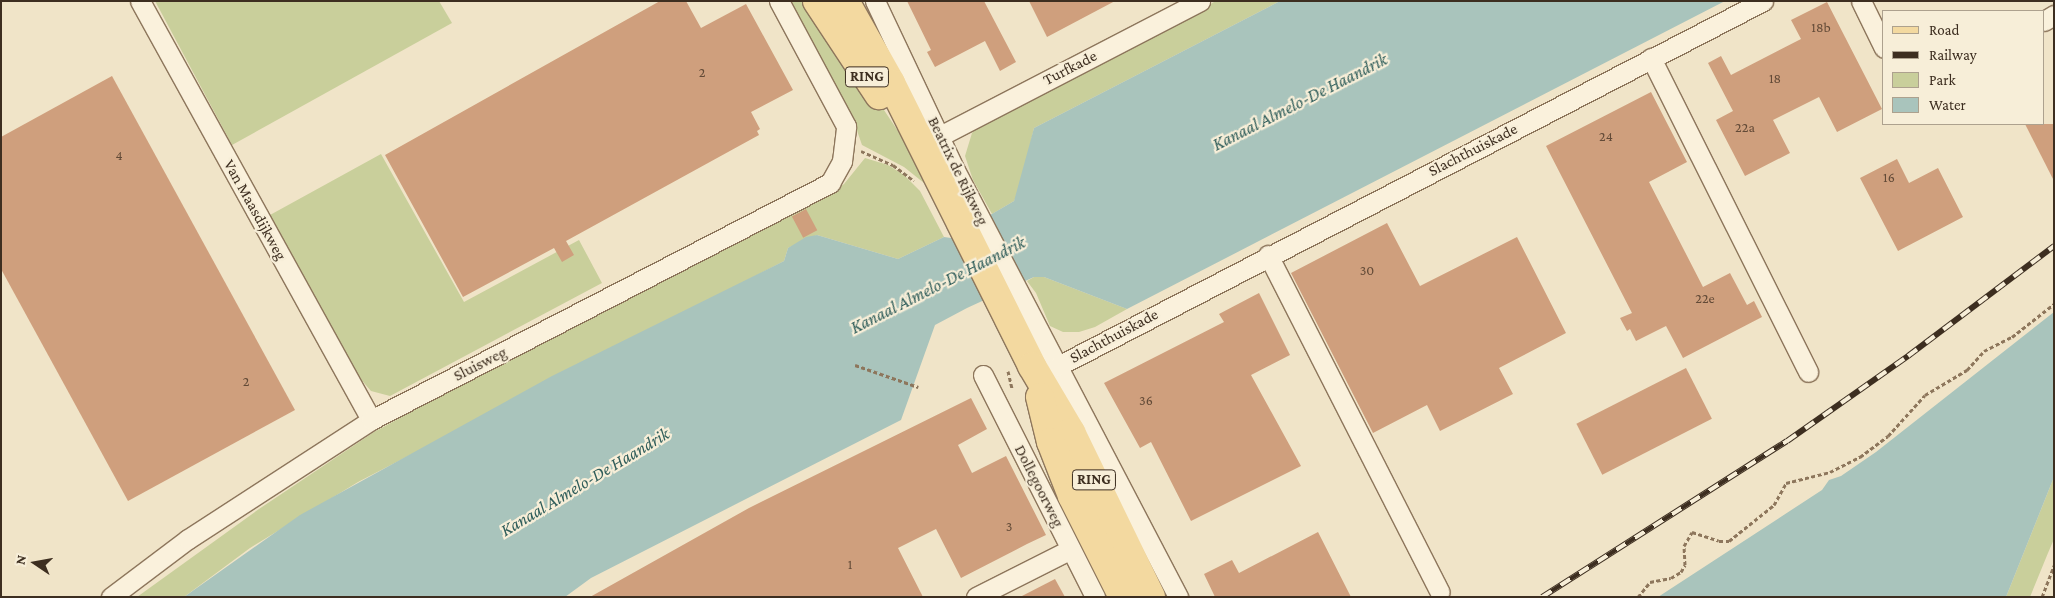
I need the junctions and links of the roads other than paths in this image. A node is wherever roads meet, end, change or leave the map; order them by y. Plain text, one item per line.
1 (140, 1) edge
2 (779, 1) edge
3 (816, 1) edge
4 (845, 1) edge
5 (875, 1) edge
6 (1200, 1) edge
7 (1762, 1) edge
8 (1860, 1) edge
9 (1882, 44) edge
10 (1651, 58) junction
11 (931, 143) junction
12 (1268, 255) junction
13 (1032, 365) junction
14 (1808, 372) dead end
15 (982, 375) dead end
16 (371, 420) junction
17 (1071, 548) junction
18 (1440, 592) dead end
19 (111, 597) edge
20 (976, 597) edge
21 (1095, 597) edge
22 (1122, 597) edge
23 (1151, 597) edge
24 (1178, 597) edge

1 - 16 street, Van Maasdijkweg
2 - 16 street, Sluisweg
3 - 11 main road, RING
4 - 11 main road, RING
5 - 11 street, Beatrix de Rijkweg
6 - 11 street, Turfkade
7 - 10 street, Slachthuiskade
8 - 9 street
10 - 12 street, Slachthuiskade
10 - 14 street
11 - 13 main road, RING
12 - 13 street, Slachthuiskade
12 - 18 street
13 - 22 main road, RING
13 - 23 main road, RING
13 - 24 street, Slachthuiskade
15 - 17 street, Dollegoorweg
16 - 19 street, Sluisweg
17 - 20 street
17 - 21 street, Dollegoorweg

